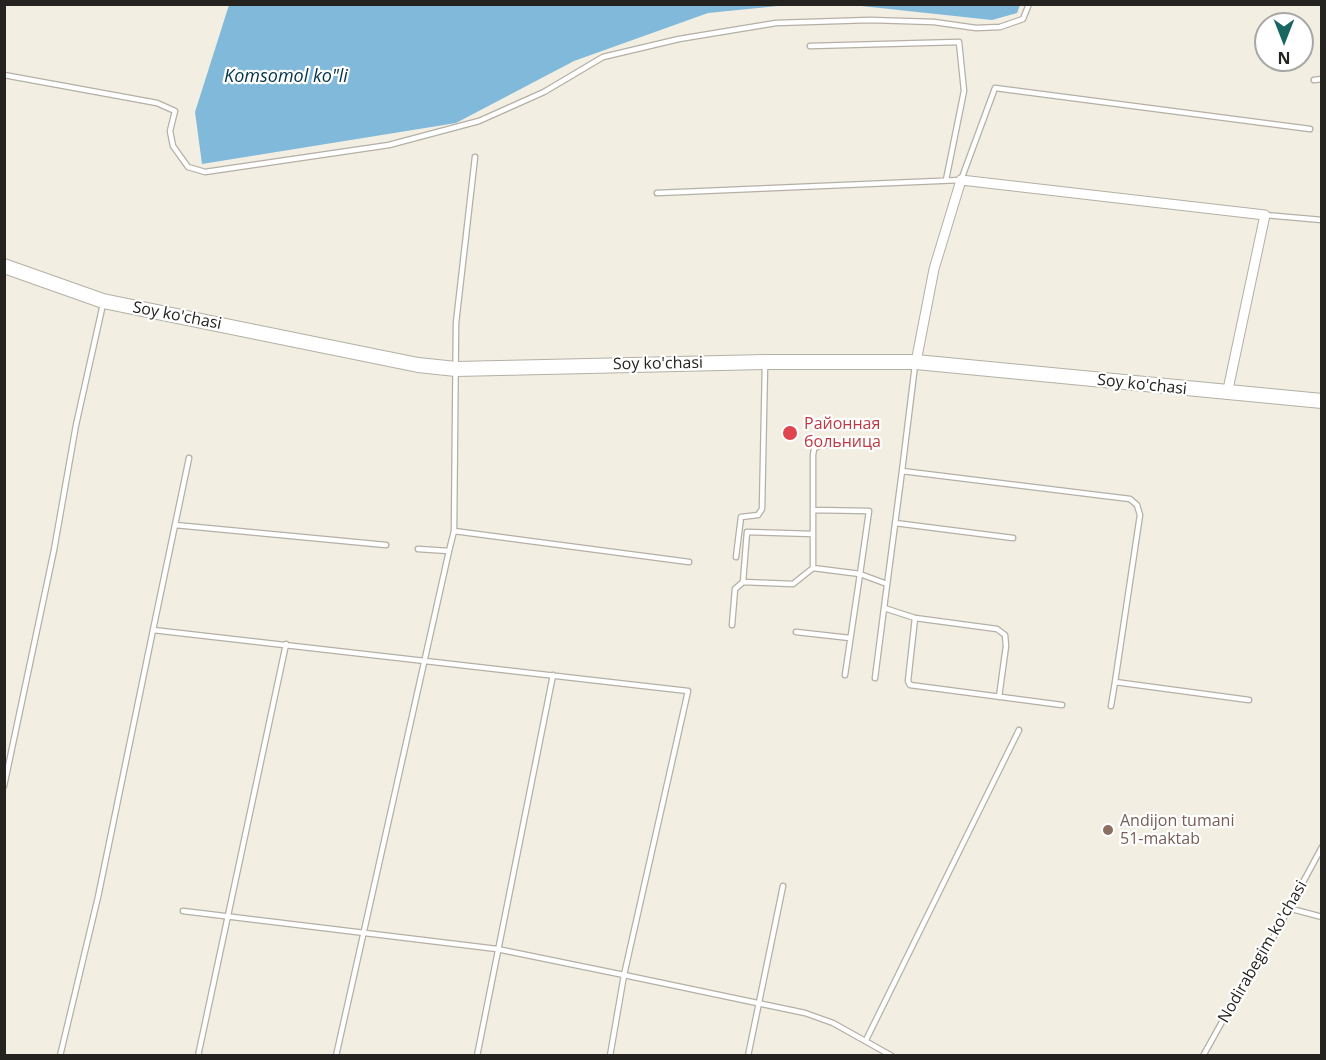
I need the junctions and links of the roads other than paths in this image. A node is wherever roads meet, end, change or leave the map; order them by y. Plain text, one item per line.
1 (1029, 4) edge
2 (810, 46) dead end
3 (4, 75) edge
4 (1322, 79) edge
5 (1314, 80) dead end
6 (1310, 129) dead end
7 (475, 158) dead end
8 (946, 180) junction
9 (961, 180) junction
10 (657, 193) dead end
11 (1265, 215) junction
12 (1322, 220) edge
13 (4, 266) edge
14 (103, 301) junction
15 (765, 362) junction
16 (916, 362) junction
17 (456, 369) junction
18 (1227, 393) junction
19 (1322, 401) edge
20 (838, 445) dead end
21 (189, 458) dead end
22 (902, 471) junction
23 (813, 510) junction
24 (895, 523) junction
25 (175, 525) junction
26 (454, 531) junction
27 (813, 534) junction
28 (1013, 538) dead end
29 (386, 545) dead end
30 (418, 549) dead end
31 (449, 551) junction
32 (736, 557) dead end
33 (689, 562) dead end
34 (813, 568) junction
35 (860, 574) junction
36 (743, 582) junction
37 (887, 584) junction
38 (884, 608) junction
39 (915, 618) junction
40 (732, 625) dead end
41 (153, 630) junction
42 (796, 632) dead end
43 (850, 638) junction
44 (286, 644) junction
45 (423, 660) junction
46 (553, 675) junction
47 (845, 675) dead end
48 (875, 678) dead end
49 (1115, 682) junction
50 (999, 697) junction
51 (1249, 700) dead end
52 (1062, 705) dead end
53 (1111, 706) dead end
54 (1019, 730) dead end
55 (5, 783) edge
56 (1322, 847) edge
57 (783, 886) dead end
58 (1288, 908) junction
59 (183, 911) dead end
60 (228, 915) junction
61 (1322, 917) edge
62 (362, 934) junction
63 (497, 949) junction
64 (624, 975) junction
65 (758, 1004) junction
66 (866, 1040) junction
67 (60, 1056) edge
68 (198, 1056) edge
69 (336, 1056) edge
70 (477, 1056) edge
71 (610, 1056) edge
72 (748, 1056) edge
73 (892, 1056) edge
74 (1203, 1056) edge

1 - 3 lane
2 - 8 lane
4 - 5 lane
6 - 9 lane
7 - 17 lane
8 - 9 lane
8 - 10 lane
9 - 11 street
9 - 16 street
11 - 12 lane
11 - 18 street
13 - 14 main road, Soy ko'chasi
14 - 17 main road, Soy ko'chasi
14 - 55 lane
15 - 16 main road, Soy ko'chasi
15 - 17 main road, Soy ko'chasi
15 - 32 lane
16 - 18 main road, Soy ko'chasi
16 - 22 lane
17 - 26 lane
18 - 19 main road, Soy ko'chasi
20 - 23 lane
21 - 25 lane
22 - 24 lane
22 - 49 lane
23 - 27 lane
23 - 35 lane
24 - 28 lane
24 - 37 lane
25 - 29 lane
25 - 41 lane
26 - 31 lane
26 - 33 lane
27 - 34 lane
27 - 36 lane
30 - 31 lane
31 - 45 lane
34 - 35 lane
34 - 36 lane
35 - 37 lane
35 - 43 lane
36 - 40 lane
37 - 38 lane
38 - 39 lane
38 - 48 lane
39 - 50 lane
39 - 50 lane
41 - 44 lane
41 - 67 lane
42 - 43 lane
43 - 47 lane
44 - 45 lane
44 - 60 lane
45 - 46 lane
45 - 62 lane
46 - 63 lane
46 - 64 lane
49 - 51 lane
49 - 53 lane
50 - 52 lane
54 - 66 lane
56 - 58 lane, Nodirabegim ko'chasi
57 - 65 lane
58 - 61 lane
58 - 74 lane, Nodirabegim ko'chasi
59 - 60 lane
60 - 62 lane
60 - 68 lane
62 - 63 lane
62 - 69 lane
63 - 64 lane
63 - 70 lane
64 - 65 lane
64 - 71 lane
65 - 66 lane
65 - 72 lane
66 - 73 lane

